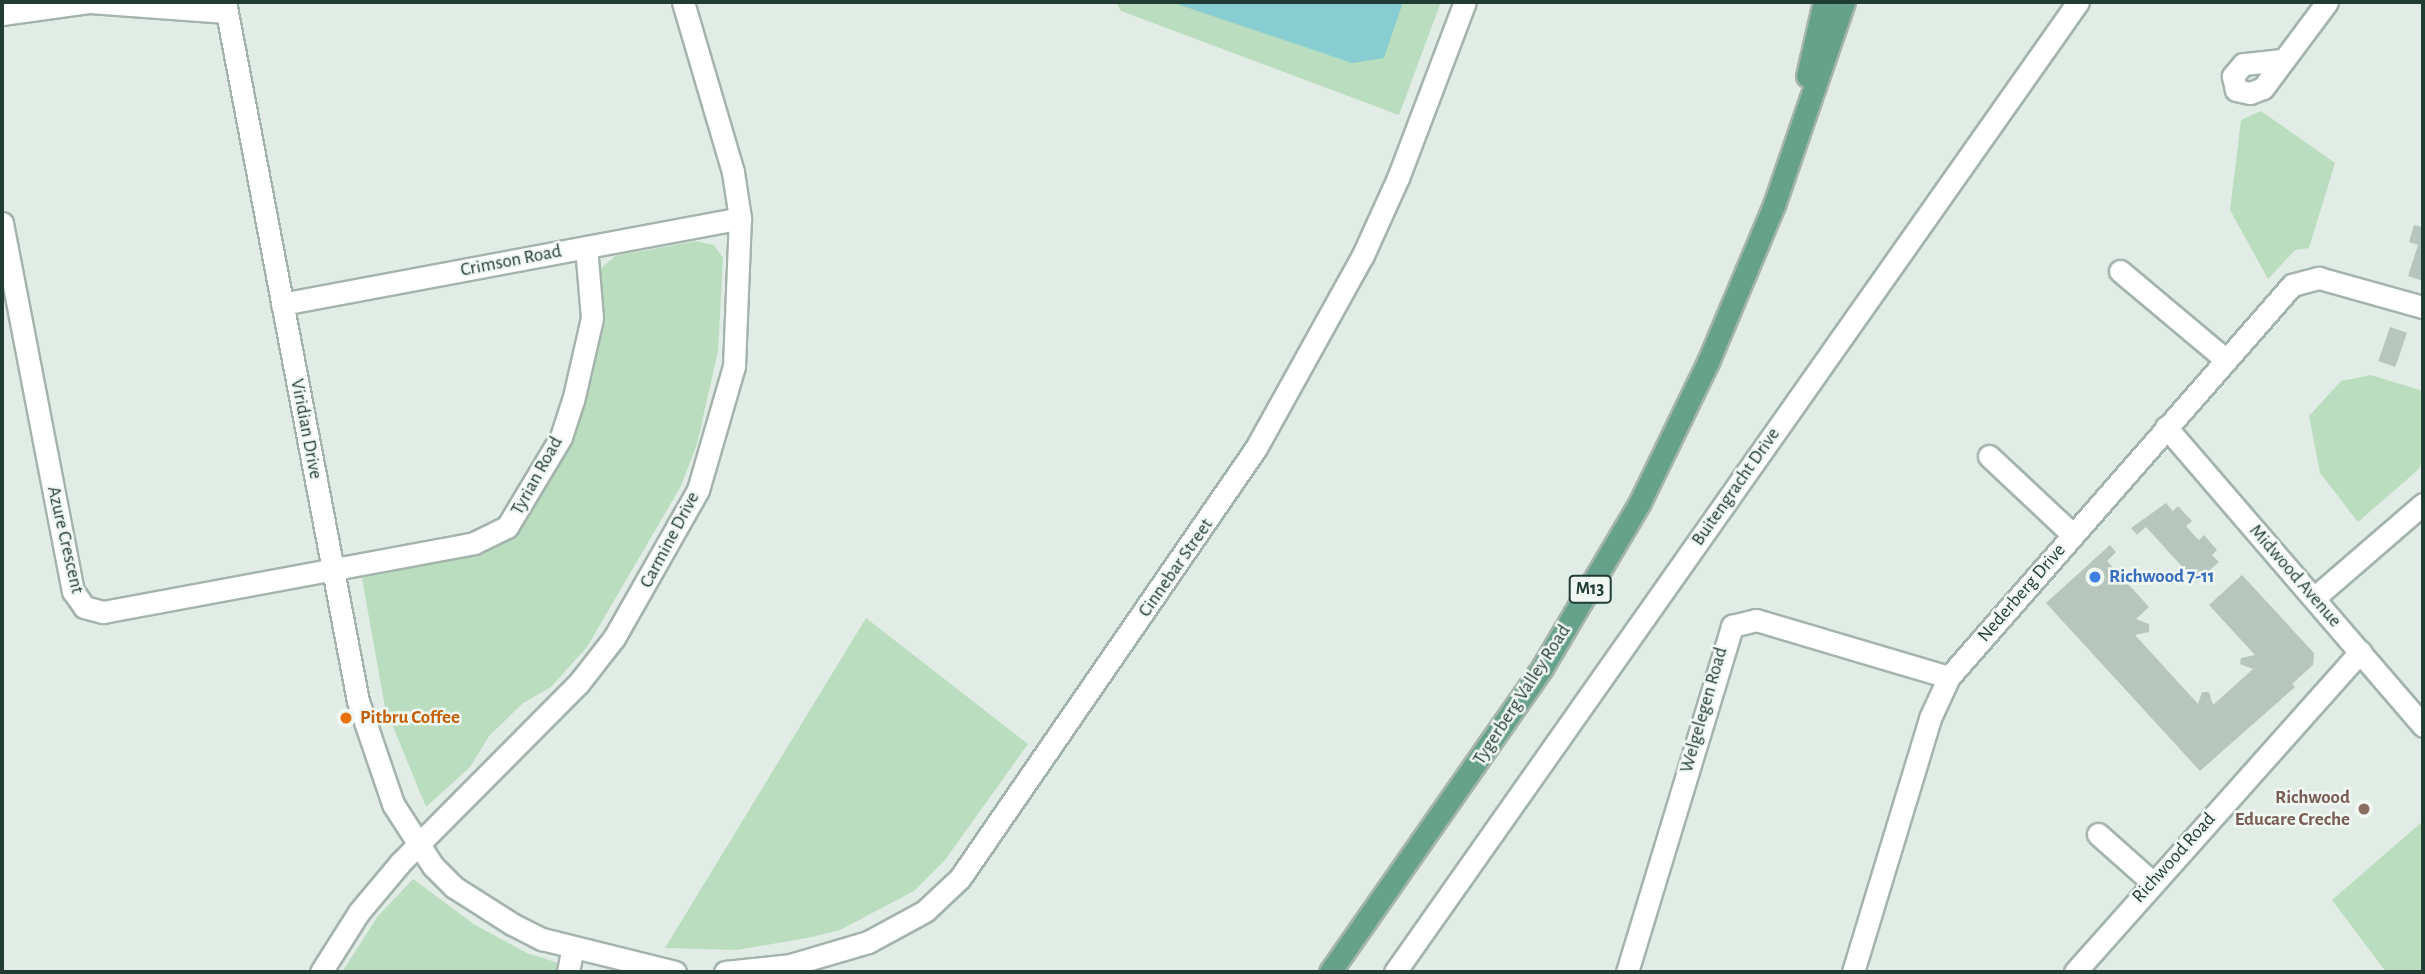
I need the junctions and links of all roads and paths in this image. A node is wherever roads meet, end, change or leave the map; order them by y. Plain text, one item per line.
1 (683, 2) edge
2 (1465, 2) edge
3 (1824, 2) edge
4 (1844, 2) edge
5 (2078, 2) edge
6 (2327, 2) edge
7 (226, 7) edge
8 (2, 14) edge
9 (2282, 60) dead end
10 (1786, 170) junction
11 (740, 218) junction
12 (2, 223) edge
13 (586, 247) junction
14 (2120, 271) dead end
15 (282, 304) junction
16 (2423, 307) edge
17 (2225, 359) junction
18 (2166, 427) junction
19 (1989, 456) dead end
20 (2423, 504) edge
21 (2072, 534) junction
22 (332, 569) junction
23 (2314, 598) junction
24 (2360, 652) junction
25 (1948, 677) junction
26 (2423, 726) edge
27 (2098, 834) dead end
28 (419, 845) junction
29 (2152, 882) junction
30 (573, 947) junction
31 (321, 972) edge
32 (568, 972) edge
33 (675, 972) edge
34 (725, 972) edge
35 (1330, 972) edge
36 (1395, 972) edge
37 (1627, 972) edge
38 (1853, 972) edge
39 (2075, 972) edge

1 - 11 street, Carmine Drive
2 - 34 street, Cinnebar Street
3 - 10 main road, Tygerberg Valley Road / M13
4 - 10 main road, Tygerberg Valley Road / M13
5 - 36 street, Buitengracht Drive
6 - 9 street
7 - 8 street
7 - 15 street, Viridian Drive
10 - 35 main road, Tygerberg Valley Road / M13
11 - 13 street, Crimson Road
11 - 28 street, Carmine Drive
12 - 22 street, Azure Crescent
13 - 15 street, Crimson Road
13 - 22 street, Tyrian Road
14 - 17 street
15 - 22 street, Viridian Drive
16 - 17 street, Nederberg Drive
17 - 18 street, Nederberg Drive
18 - 21 street, Nederberg Drive
18 - 23 street, Midwood Avenue
19 - 21 street
20 - 23 street
21 - 25 street, Nederberg Drive
22 - 28 street, Viridian Drive
23 - 24 street, Midwood Avenue
24 - 26 street, Midwood Avenue
24 - 29 street, Richwood Road
25 - 37 street, Welgelegen Road
25 - 38 street, Nederberg Drive
27 - 29 street
28 - 30 street
28 - 31 street, Carmine Drive
29 - 39 street, Richwood Road
30 - 32 street
30 - 33 street

